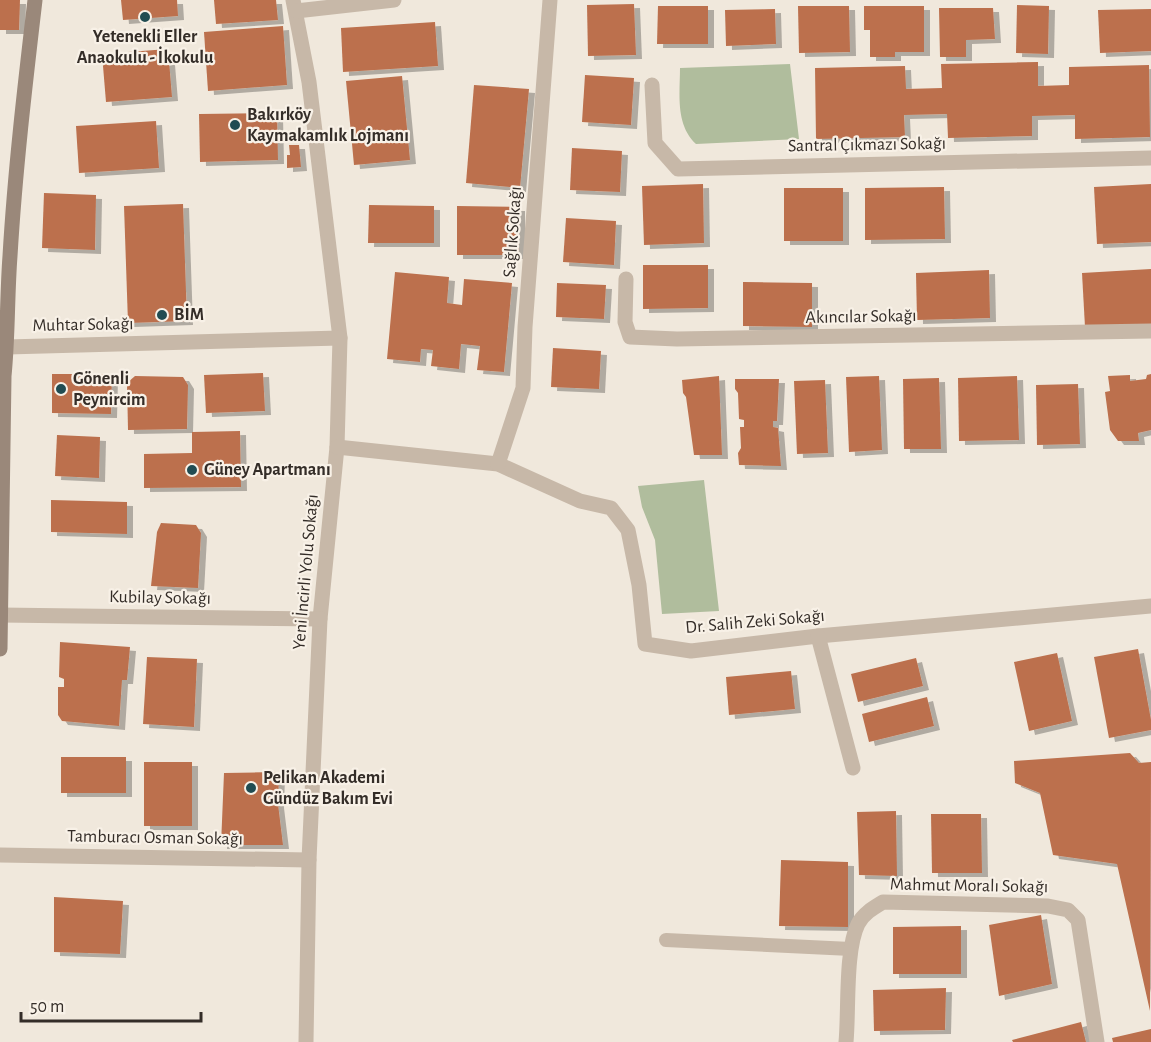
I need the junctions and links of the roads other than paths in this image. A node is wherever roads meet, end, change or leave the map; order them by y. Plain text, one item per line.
1 (35, 0) edge
2 (394, 0) edge
3 (550, 0) edge
4 (295, 5) edge
5 (652, 85) dead end
6 (1151, 158) edge
7 (5, 257) edge
8 (626, 279) dead end
9 (1151, 331) edge
10 (340, 338) junction
11 (7, 347) junction
12 (2, 376) edge
13 (337, 447) junction
14 (498, 464) junction
15 (1151, 606) edge
16 (1, 615) edge
17 (320, 619) junction
18 (818, 636) junction
19 (0, 648) edge
20 (853, 768) dead end
21 (0, 855) edge
22 (309, 860) junction
23 (666, 940) dead end
24 (851, 949) junction
25 (306, 1042) edge
26 (846, 1042) edge
27 (1097, 1042) edge

1 - 7 main road
2 - 4 street
3 - 14 street, Sağlık Sokağı
4 - 10 street, Yeni İncirli Yolu Sokağı
5 - 6 street, Santral Çıkmazı Sokağı
7 - 11 main road
8 - 9 street, Akıncılar Sokağı
10 - 11 street, Muhtar Sokağı
10 - 13 street, Yeni İncirli Yolu Sokağı
11 - 12 main road
12 - 16 main road
13 - 14 street, Dr. Salih Zeki Sokağı
13 - 17 street, Yeni İncirli Yolu Sokağı
14 - 18 street, Dr. Salih Zeki Sokağı
15 - 18 street, Dr. Salih Zeki Sokağı
16 - 17 street, Kubilay Sokağı
16 - 19 main road
17 - 22 street, Yeni İncirli Yolu Sokağı
18 - 20 street
21 - 22 street, Tamburacı Osman Sokağı
22 - 25 street, Yeni İncirli Yolu Sokağı
23 - 24 lane
24 - 26 street, Mahmut Moralı Sokağı
24 - 27 street, Mahmut Moralı Sokağı

